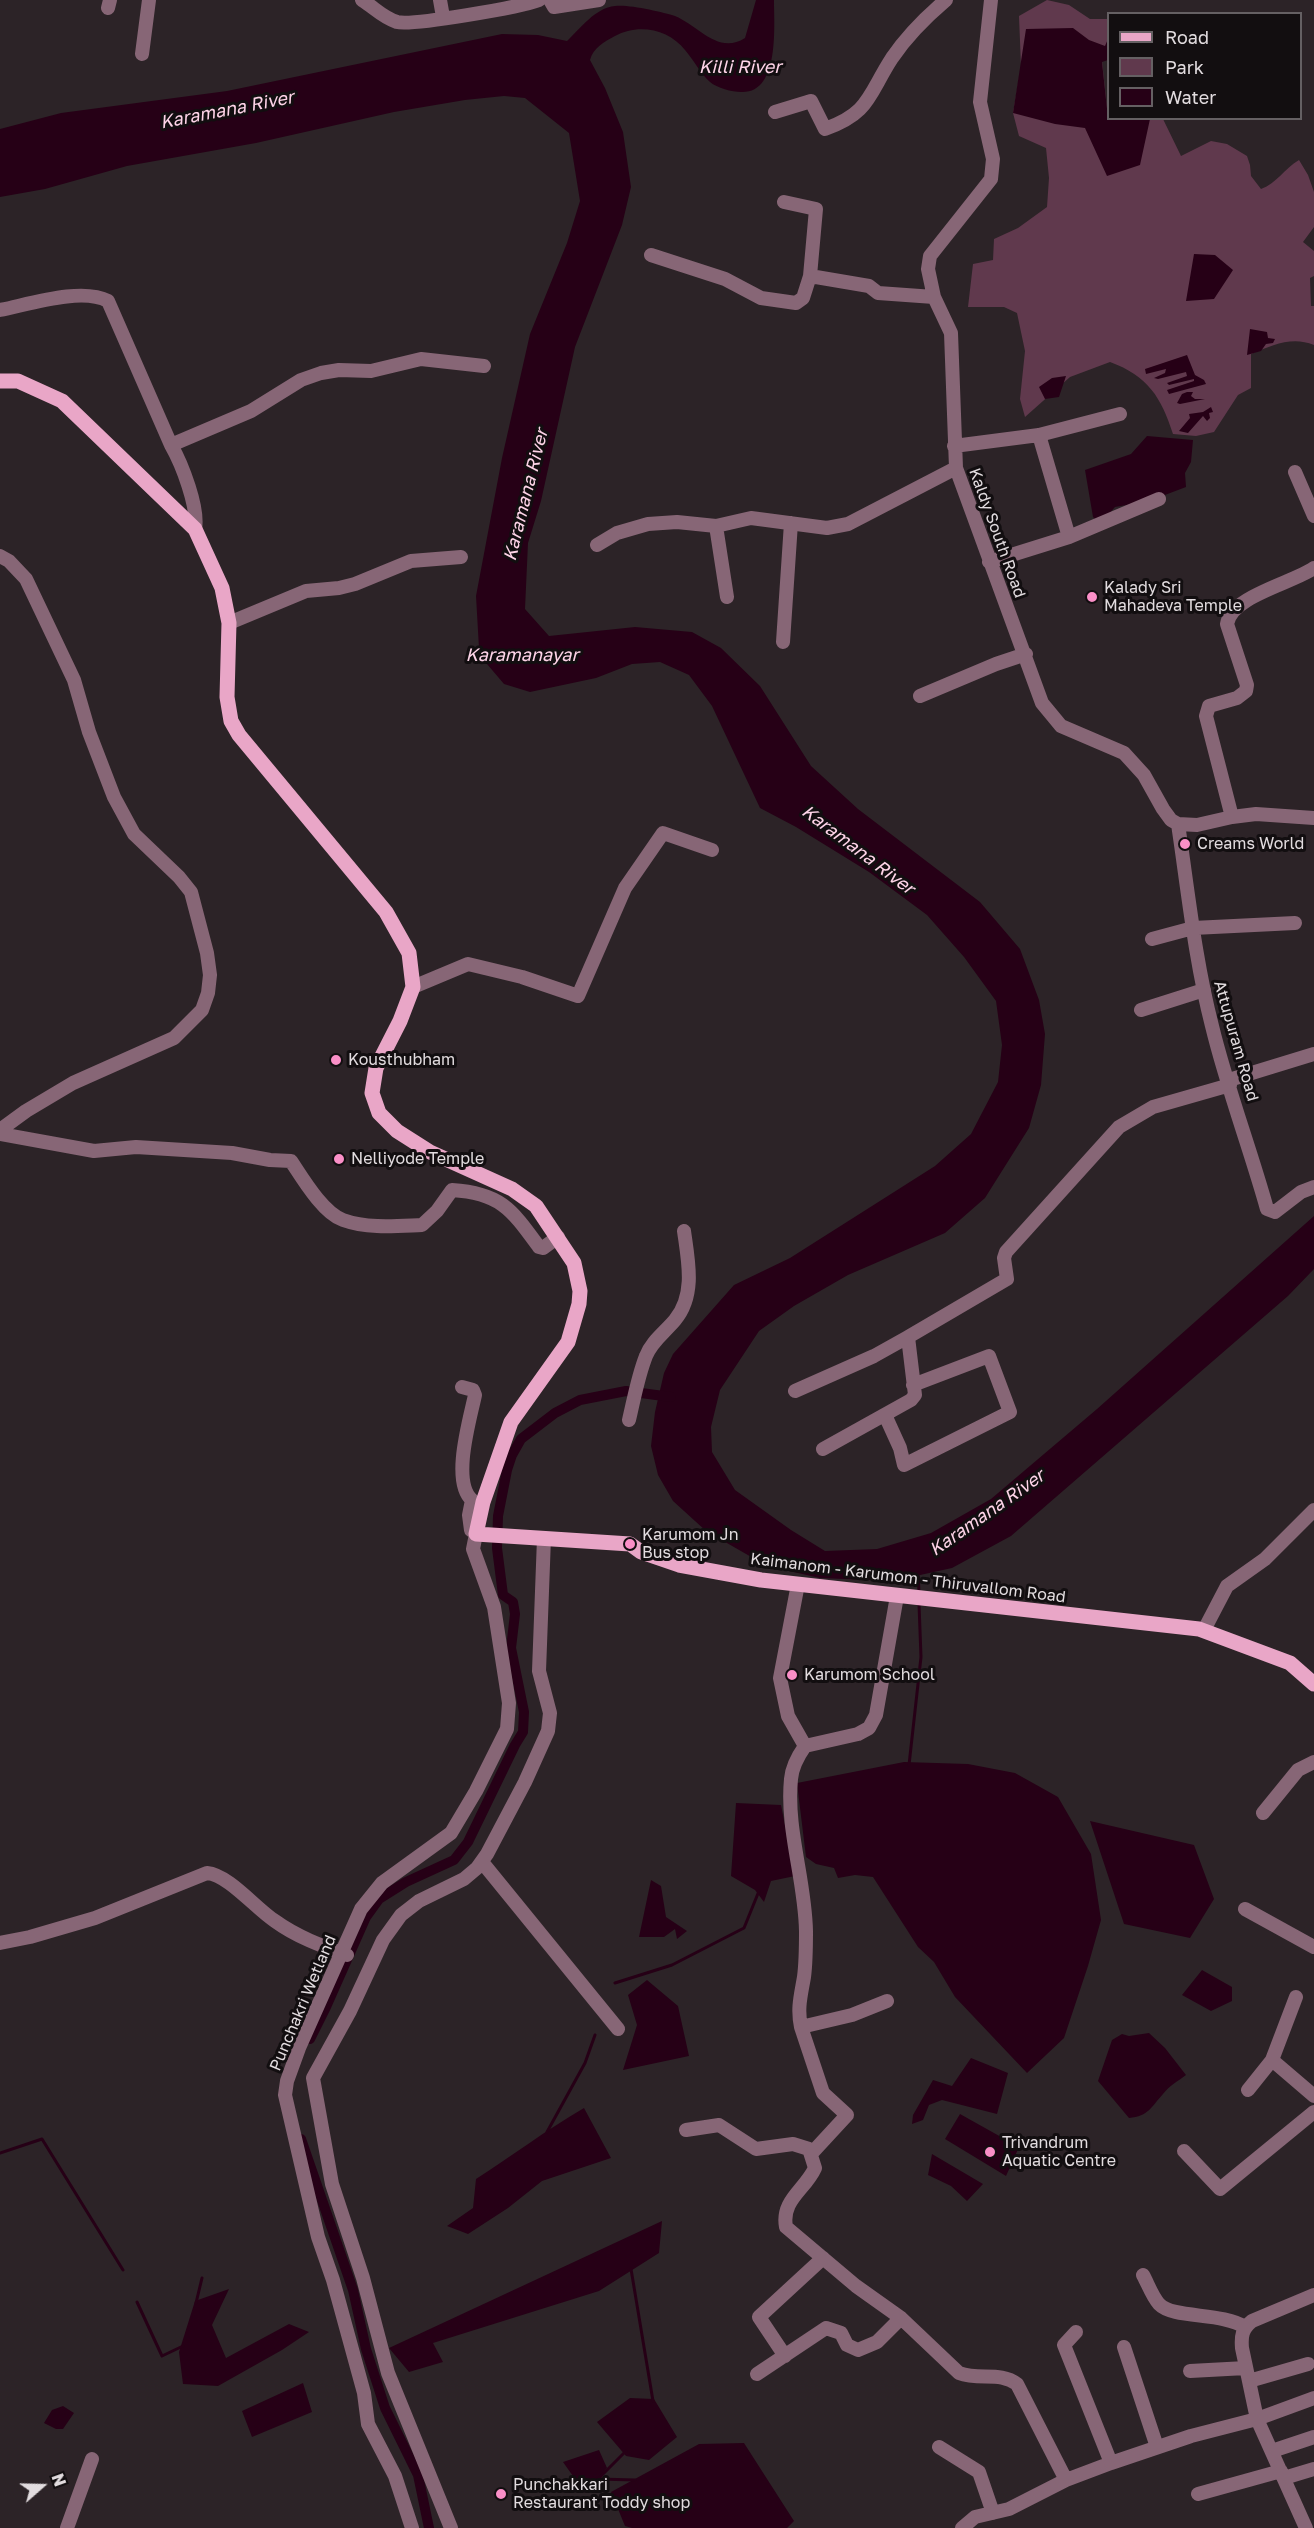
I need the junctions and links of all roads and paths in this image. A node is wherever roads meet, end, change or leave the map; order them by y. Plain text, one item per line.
1 (149, 0) edge
2 (362, 0) edge
3 (440, 0) edge
4 (539, 0) edge
5 (550, 0) edge
6 (599, 0) edge
7 (946, 0) edge
8 (991, 0) edge
9 (443, 17) junction
10 (142, 54) dead end
11 (776, 112) dead end
12 (784, 202) dead end
13 (651, 255) dead end
14 (810, 276) junction
15 (934, 297) junction
16 (0, 309) edge
17 (484, 366) dead end
18 (0, 381) edge
19 (1120, 414) dead end
20 (1039, 435) junction
21 (171, 446) junction
22 (954, 446) junction
23 (956, 468) junction
24 (1295, 472) dead end
25 (1159, 499) dead end
26 (1314, 516) edge
27 (791, 523) junction
28 (716, 526) junction
29 (195, 529) junction
30 (1069, 537) junction
31 (597, 545) dead end
32 (0, 556) edge
33 (461, 557) dead end
34 (989, 562) junction
35 (1314, 568) edge
36 (727, 597) dead end
37 (229, 623) junction
38 (783, 642) dead end
39 (1026, 654) junction
40 (920, 696) dead end
41 (1232, 817) junction
42 (1314, 818) edge
43 (1178, 824) junction
44 (712, 850) dead end
45 (1295, 923) dead end
46 (1193, 927) junction
47 (1152, 939) dead end
48 (413, 987) junction
49 (1204, 990) junction
50 (1141, 1010) dead end
51 (1314, 1054) edge
52 (1229, 1082) junction
53 (0, 1130) edge
54 (0, 1134) edge
55 (1314, 1187) edge
56 (684, 1231) dead end
57 (558, 1237) junction
58 (908, 1337) junction
59 (914, 1385) junction
60 (462, 1387) dead end
61 (795, 1391) dead end
62 (885, 1414) junction
63 (629, 1420) dead end
64 (823, 1449) dead end
65 (1314, 1510) edge
66 (476, 1534) junction
67 (544, 1538) junction
68 (798, 1584) junction
69 (897, 1596) junction
70 (1204, 1630) junction
71 (1314, 1684) edge
72 (805, 1746) junction
73 (1314, 1762) edge
74 (1263, 1813) dead end
75 (482, 1862) junction
76 (1245, 1909) dead end
77 (0, 1944) edge
78 (1314, 1947) edge
79 (344, 1954) junction
80 (1296, 1997) dead end
81 (887, 2001) dead end
82 (801, 2027) junction
83 (618, 2029) dead end
84 (1272, 2060) junction
85 (1248, 2090) dead end
86 (1314, 2096) edge
87 (1314, 2112) edge
88 (686, 2130) dead end
89 (1184, 2151) dead end
90 (811, 2154) junction
91 (823, 2258) junction
92 (1143, 2275) dead end
93 (1314, 2295) edge
94 (901, 2319) junction
95 (1245, 2327) junction
96 (1076, 2332) dead end
97 (1124, 2347) dead end
98 (785, 2356) junction
99 (1308, 2364) dead end
100 (1190, 2371) dead end
101 (756, 2374) dead end
102 (1247, 2374) junction
103 (1314, 2398) edge
104 (1257, 2419) junction
105 (1314, 2437) edge
106 (939, 2447) dead end
107 (1157, 2447) junction
108 (1272, 2451) junction
109 (92, 2459) dead end
110 (1111, 2463) junction
111 (1314, 2469) edge
112 (1283, 2475) junction
113 (1066, 2480) junction
114 (1198, 2494) dead end
115 (993, 2513) junction
116 (67, 2528) edge
117 (412, 2528) edge
118 (451, 2528) edge
119 (962, 2528) edge
120 (1306, 2528) edge

1 - 10 street
2 - 9 street
3 - 9 street
4 - 9 street
5 - 6 street
7 - 11 street
8 - 15 street, Kaldy South Road
12 - 14 street
13 - 14 street
14 - 15 street
15 - 22 street, Kaldy South Road
16 - 21 street
17 - 21 street
18 - 29 main road
19 - 20 street
20 - 22 street
20 - 30 street
21 - 29 street
22 - 23 street, Kaldy South Road
23 - 27 street
23 - 34 street, Kaldy South Road
24 - 26 street
25 - 30 street
27 - 28 street
27 - 38 street
28 - 31 street
28 - 36 street
29 - 37 main road
30 - 34 street
32 - 53 street
33 - 37 street
34 - 39 street, Kaldy South Road
35 - 41 street
37 - 48 main road
39 - 40 street
39 - 43 street, Kaldy South Road
41 - 42 street
41 - 43 street
43 - 46 street, Attupuram Road
44 - 48 street
45 - 46 street
46 - 47 street
46 - 49 street, Attupuram Road
48 - 57 main road
49 - 50 street
49 - 52 street, Attupuram Road
51 - 52 street
52 - 55 street, Attupuram Road
52 - 58 street
54 - 57 street
56 - 63 street
57 - 66 main road
58 - 59 street
58 - 61 street
59 - 62 street
59 - 62 street
60 - 66 street, Punchakri Wetland
62 - 64 street
65 - 70 street
66 - 67 main road, Kaimanom - Karumom - Thiruvallom Road
66 - 79 street, Punchakri Wetland
67 - 68 main road, Kaimanom - Karumom - Thiruvallom Road
67 - 75 street
68 - 69 main road, Kaimanom - Karumom - Thiruvallom Road
68 - 72 street
69 - 70 main road, Kaimanom - Karumom - Thiruvallom Road
69 - 72 street
70 - 71 main road, Kaimanom - Karumom - Thiruvallom Road
72 - 82 street
73 - 74 street
75 - 83 street
75 - 118 street
76 - 78 street
77 - 79 street
79 - 117 street, Punchakri Wetland
80 - 84 street
81 - 82 street
82 - 90 street
84 - 85 street
84 - 86 street
87 - 89 street
88 - 90 street
90 - 91 street
91 - 94 street
91 - 98 street
92 - 95 street
93 - 95 street
94 - 98 street
94 - 113 street
95 - 102 street
96 - 110 street
97 - 107 street
98 - 101 street
99 - 102 street
100 - 102 street
102 - 104 street
103 - 104 street
104 - 107 street
104 - 108 street
105 - 108 street
106 - 115 street
107 - 110 street
108 - 112 street
109 - 116 street
110 - 113 street
111 - 112 street
112 - 114 street
112 - 120 street
113 - 115 street
115 - 119 street

